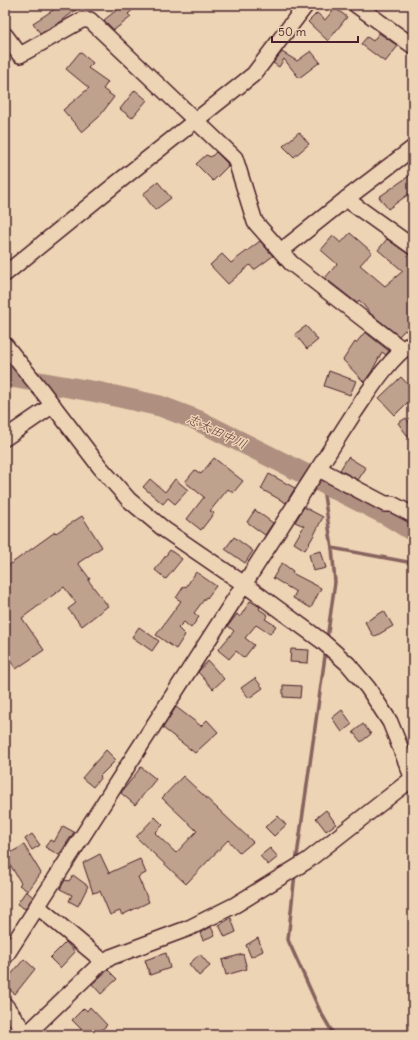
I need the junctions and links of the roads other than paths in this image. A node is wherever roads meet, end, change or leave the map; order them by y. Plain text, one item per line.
1 (306, 5) edge
2 (356, 5) edge
3 (5, 35) edge
4 (413, 46) edge
5 (196, 121) junction
6 (413, 148) edge
7 (346, 199) junction
8 (413, 247) edge
9 (281, 251) junction
10 (5, 274) edge
11 (5, 345) edge
12 (408, 346) edge
13 (53, 405) junction
14 (5, 438) edge
15 (318, 471) junction
16 (413, 514) edge
17 (244, 584) junction
18 (413, 778) edge
19 (38, 906) junction
20 (5, 957) edge
21 (104, 962) junction
22 (5, 1005) edge
23 (27, 1034) edge

1 - 5 street
2 - 4 street
3 - 5 street
5 - 9 street
5 - 10 street
6 - 7 street
7 - 8 street
7 - 9 street
9 - 12 street
11 - 13 street
12 - 15 street
13 - 14 street
13 - 17 street
15 - 16 street
15 - 17 street
17 - 18 street
17 - 19 street
18 - 21 street
19 - 20 street
19 - 21 street
21 - 23 street
22 - 23 street

